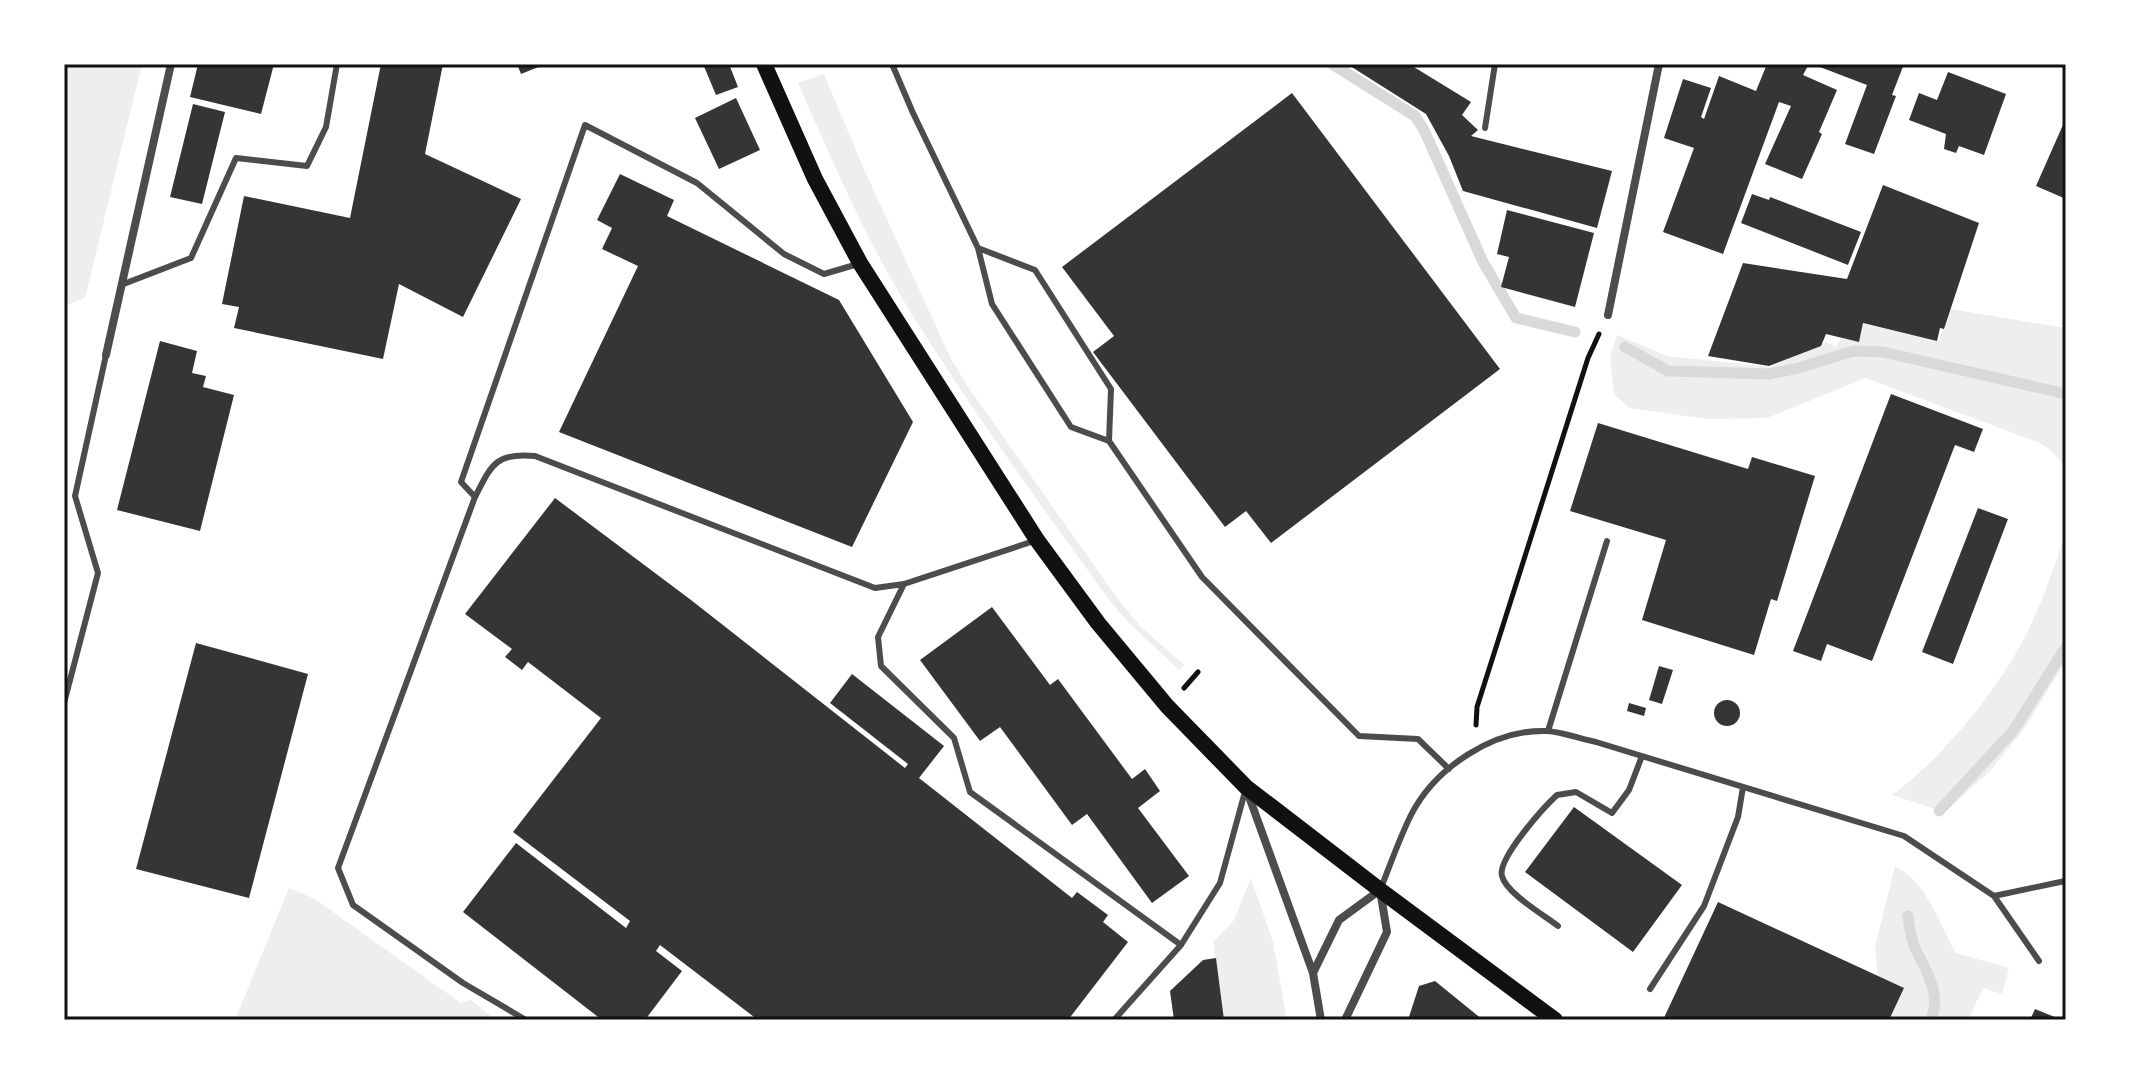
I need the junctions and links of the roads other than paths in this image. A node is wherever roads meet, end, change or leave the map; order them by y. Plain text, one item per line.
1 (171, 64) edge
2 (337, 64) edge
3 (764, 64) edge
4 (892, 64) edge
5 (1495, 64) edge
6 (1659, 64) edge
7 (1485, 128) dead end
8 (978, 248) junction
9 (860, 263) junction
10 (121, 285) junction
11 (1608, 315) road end
12 (106, 355) joint
13 (1109, 441) junction
14 (475, 497) junction
15 (1037, 540) junction
16 (1607, 541) dead end
17 (904, 584) junction
18 (64, 703) edge
19 (1548, 731) junction
20 (1642, 756) junction
21 (1449, 769) junction
22 (1246, 787) junction
23 (1743, 787) junction
24 (2065, 881) edge
25 (1380, 890) junction
26 (1994, 896) junction
27 (1558, 926) dead end
28 (1181, 945) junction
29 (2039, 961) dead end
30 (1313, 973) junction
31 (1650, 989) dead end
32 (526, 1020) edge
33 (1114, 1020) edge
34 (1321, 1020) edge
35 (1345, 1020) edge
36 (1555, 1020) edge

1 - 10 street
2 - 10 lane
3 - 9 main road
4 - 8 lane
5 - 7 lane
6 - 11 street
8 - 13 lane
8 - 13 lane
9 - 14 lane
9 - 15 main road
10 - 12 street
12 - 18 lane
13 - 21 lane
14 - 17 lane
14 - 32 lane
15 - 17 lane
15 - 22 main road
16 - 19 lane
17 - 28 lane
19 - 20 lane
19 - 21 lane
20 - 23 lane
20 - 27 lane
21 - 25 lane
22 - 25 main road
22 - 28 lane
22 - 30 street
23 - 26 lane
23 - 31 lane
24 - 26 lane
25 - 30 street
25 - 35 street
25 - 36 main road
26 - 29 lane
28 - 33 lane
30 - 34 street

